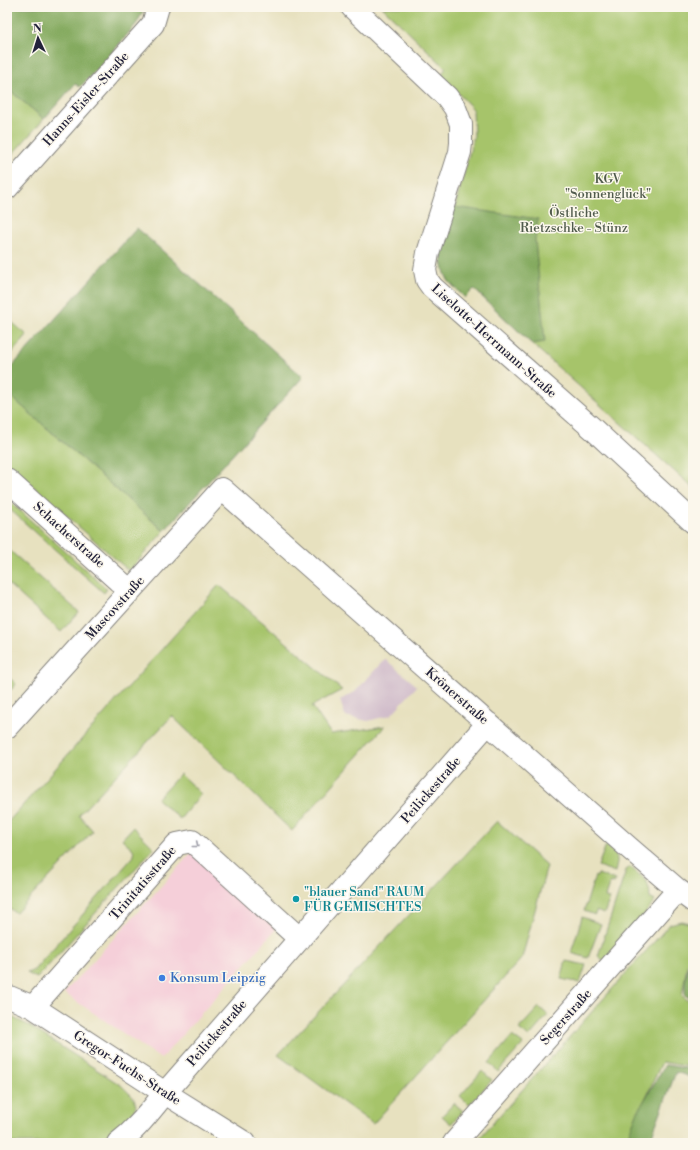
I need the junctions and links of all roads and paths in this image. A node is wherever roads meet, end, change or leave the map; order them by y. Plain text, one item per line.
1 (158, 7) edge
2 (352, 7) edge
3 (7, 188) edge
4 (7, 480) edge
5 (222, 489) joint
6 (693, 522) edge
7 (130, 590) junction
8 (488, 723) junction
9 (7, 727) edge
10 (686, 896) edge
11 (300, 939) junction
12 (7, 996) edge
13 (33, 1007) junction
14 (165, 1093) junction
15 (118, 1143) edge
16 (245, 1143) edge
17 (454, 1143) edge

1 - 3 street, Hanns-Eisler-Straße
2 - 6 street, Liselotte-Herrmann-Straße
4 - 7 street, Schacherstraße
5 - 7 street, Mascovstraße
5 - 8 street, Krönerstraße
7 - 9 street, Mascovstraße
8 - 10 street, Krönerstraße
8 - 11 street, Peilickestraße
10 - 17 street, Segerstraße
13 -> 11 street, Trinitatisstraße
11 - 14 street, Peilickestraße
12 - 13 street, Gregor-Fuchs-Straße
13 - 14 street, Gregor-Fuchs-Straße
14 - 15 street, Peilickestraße
14 - 16 street, Gregor-Fuchs-Straße

